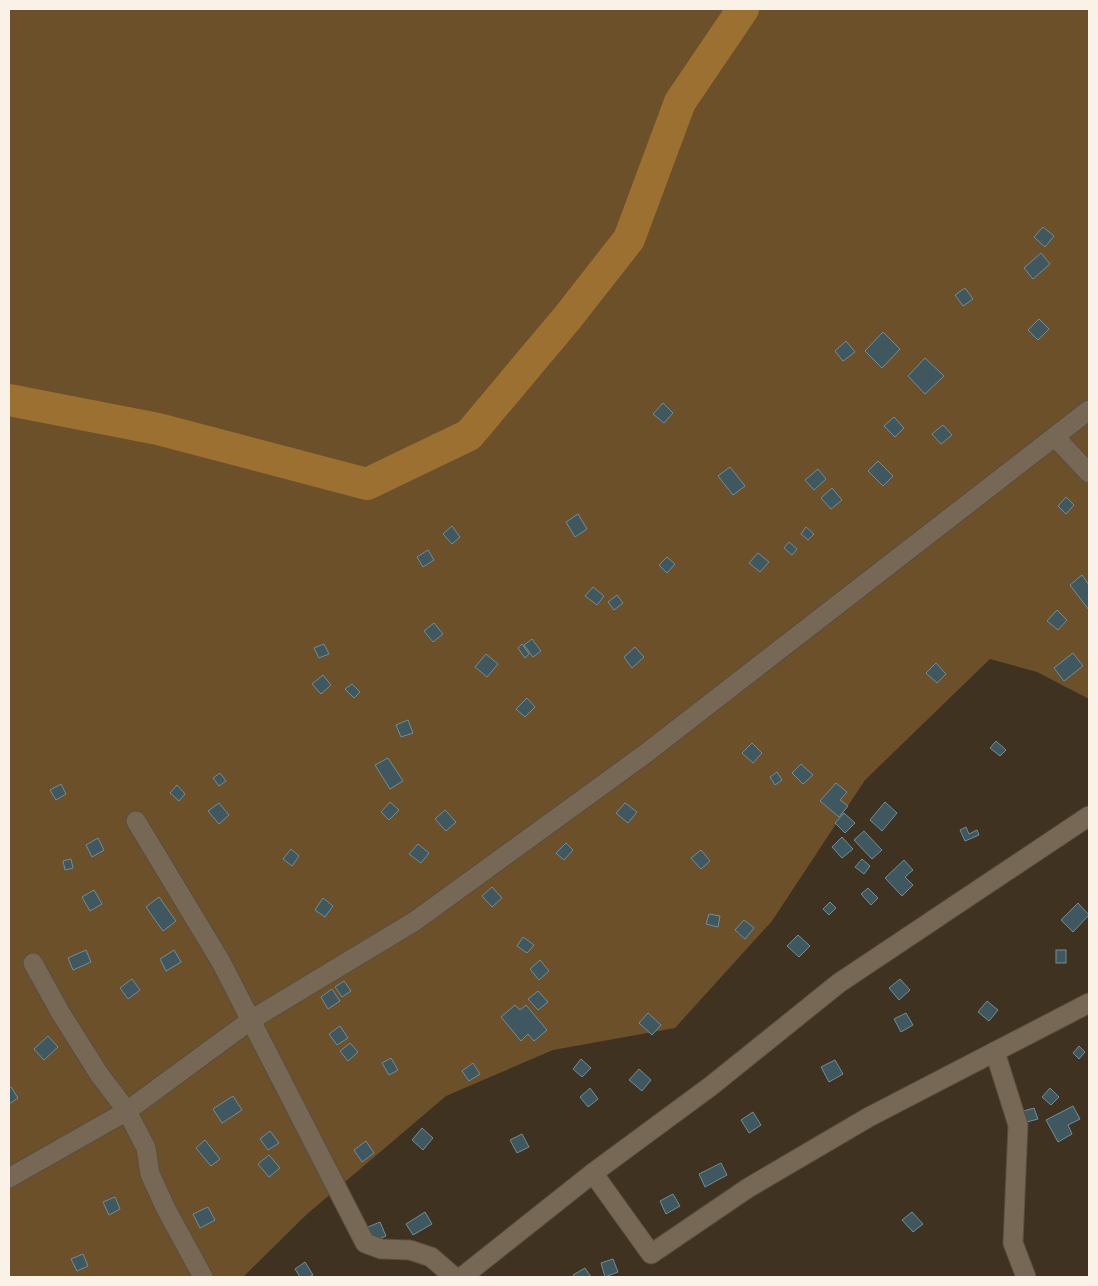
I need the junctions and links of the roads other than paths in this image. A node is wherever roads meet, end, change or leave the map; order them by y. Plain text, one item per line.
1 (1089, 410) edge
2 (1055, 437) junction
3 (1089, 473) edge
4 (1089, 816) edge
5 (136, 821) dead end
6 (33, 963) dead end
7 (1089, 1003) edge
8 (251, 1020) junction
9 (994, 1052) junction
10 (127, 1111) junction
11 (594, 1173) junction
12 (9, 1178) edge
13 (203, 1277) edge
14 (454, 1277) edge
15 (462, 1277) edge
16 (1026, 1277) edge

1 - 2 street
2 - 3 street
2 - 8 street
4 - 11 street
5 - 8 street
6 - 10 street
7 - 9 street
8 - 10 street
8 - 14 street
9 - 11 street
9 - 16 street
10 - 12 street
10 - 13 street
11 - 15 street

